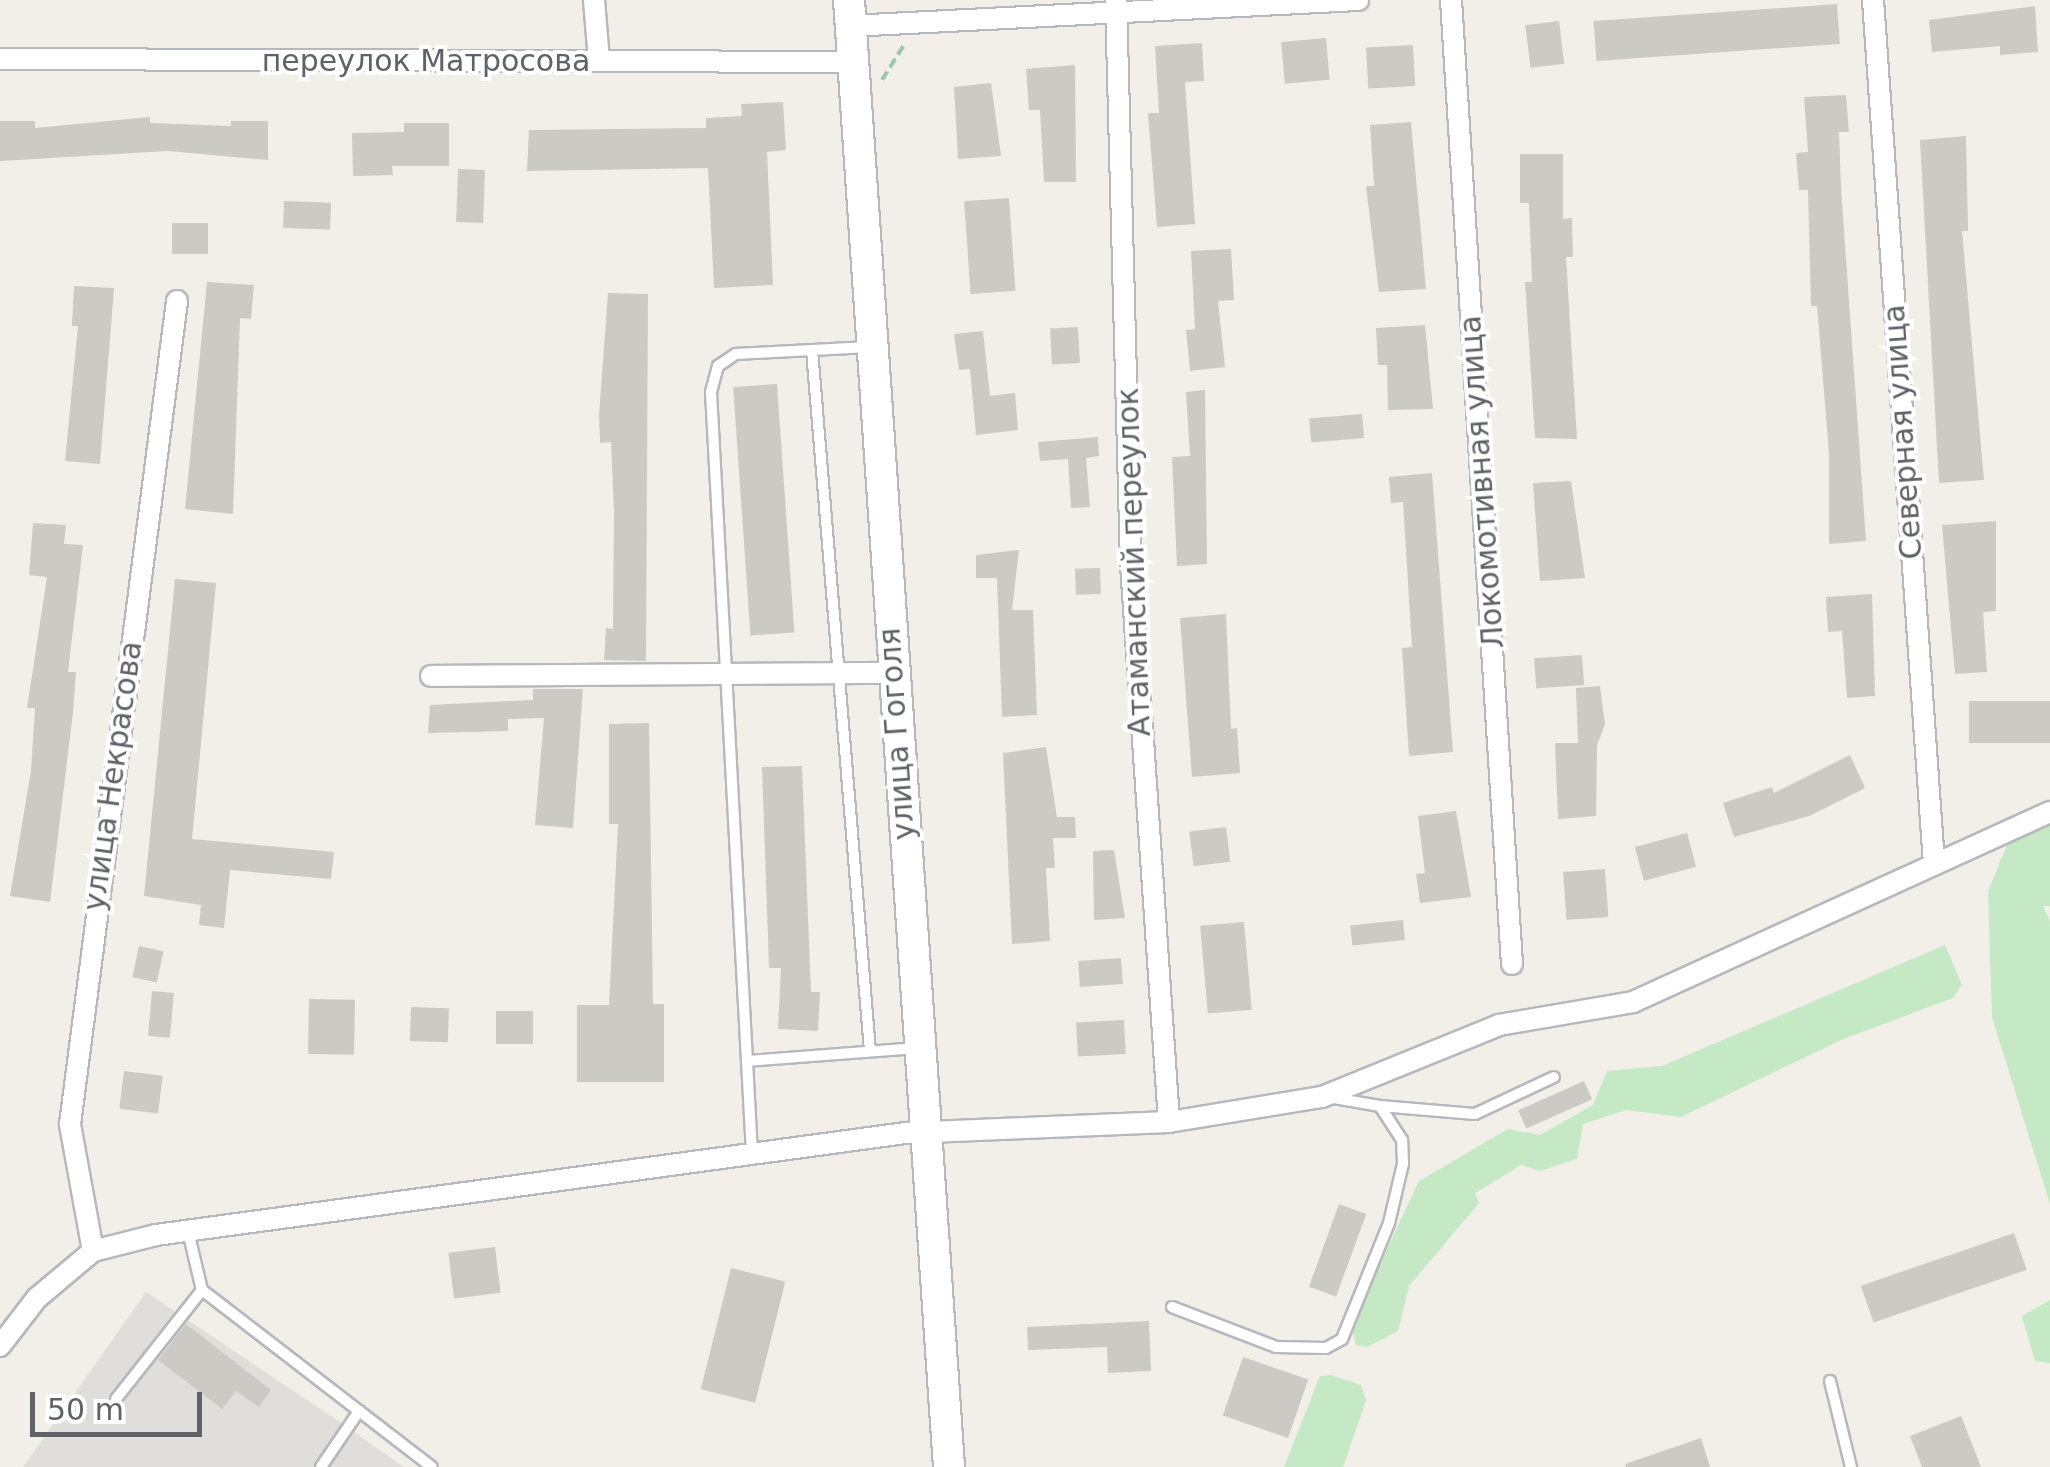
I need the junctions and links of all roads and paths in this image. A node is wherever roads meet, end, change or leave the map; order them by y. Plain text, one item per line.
1 (594, 0) edge
2 (1358, 0) edge
3 (1451, 0) edge
4 (1872, 0) edge
5 (1117, 8) edge
6 (849, 13) edge
7 (0, 59) edge
8 (599, 62) junction
9 (852, 62) junction
10 (177, 302) dead end
11 (870, 347) junction
12 (812, 350) junction
13 (892, 672) junction
14 (843, 673) junction
15 (727, 674) junction
16 (431, 676) dead end
17 (2050, 812) edge
18 (1934, 864) junction
19 (1512, 964) dead end
20 (920, 1048) junction
21 (870, 1051) junction
22 (747, 1061) junction
23 (1554, 1077) dead end
24 (1322, 1098) junction
25 (1380, 1106) junction
26 (1169, 1122) junction
27 (925, 1132) junction
28 (752, 1154) junction
29 (188, 1231) junction
30 (94, 1251) junction
31 (202, 1290) junction
32 (1172, 1307) dead end
33 (0, 1346) edge
34 (1830, 1380) dead end
35 (116, 1398) dead end
36 (359, 1411) junction
37 (321, 1467) edge
38 (432, 1467) edge
39 (949, 1467) edge
40 (1851, 1467) edge

1 - 8 street
2 - 5 street
3 - 19 street, Локомотивная улица
4 - 18 street, Северная улица
5 - 6 street
5 - 26 street, Атаманский переулок
6 - 9 main road, улица Гоголя
7 - 8 street, переулок Матросова
8 - 9 street, переулок Матросова
9 - 11 main road, улица Гоголя
10 - 30 street, улица Некрасова
11 - 12 lane
11 - 13 main road, улица Гоголя
12 - 14 lane
12 - 15 lane
13 - 14 street
13 - 20 main road, улица Гоголя
14 - 15 street
14 - 21 lane
15 - 16 street
15 - 22 lane
17 - 18 street
18 - 24 street
20 - 21 lane
20 - 27 main road, улица Гоголя
21 - 22 lane
22 - 28 lane
23 - 25 lane
24 - 25 lane
24 - 26 street
25 - 32 lane
26 - 27 street
27 - 28 street
27 - 39 main road, улица Гоголя
28 - 29 street
29 - 30 street
29 - 31 lane
30 - 33 street
31 - 35 lane
31 - 36 lane
34 - 40 lane
36 - 37 lane
36 - 38 lane

